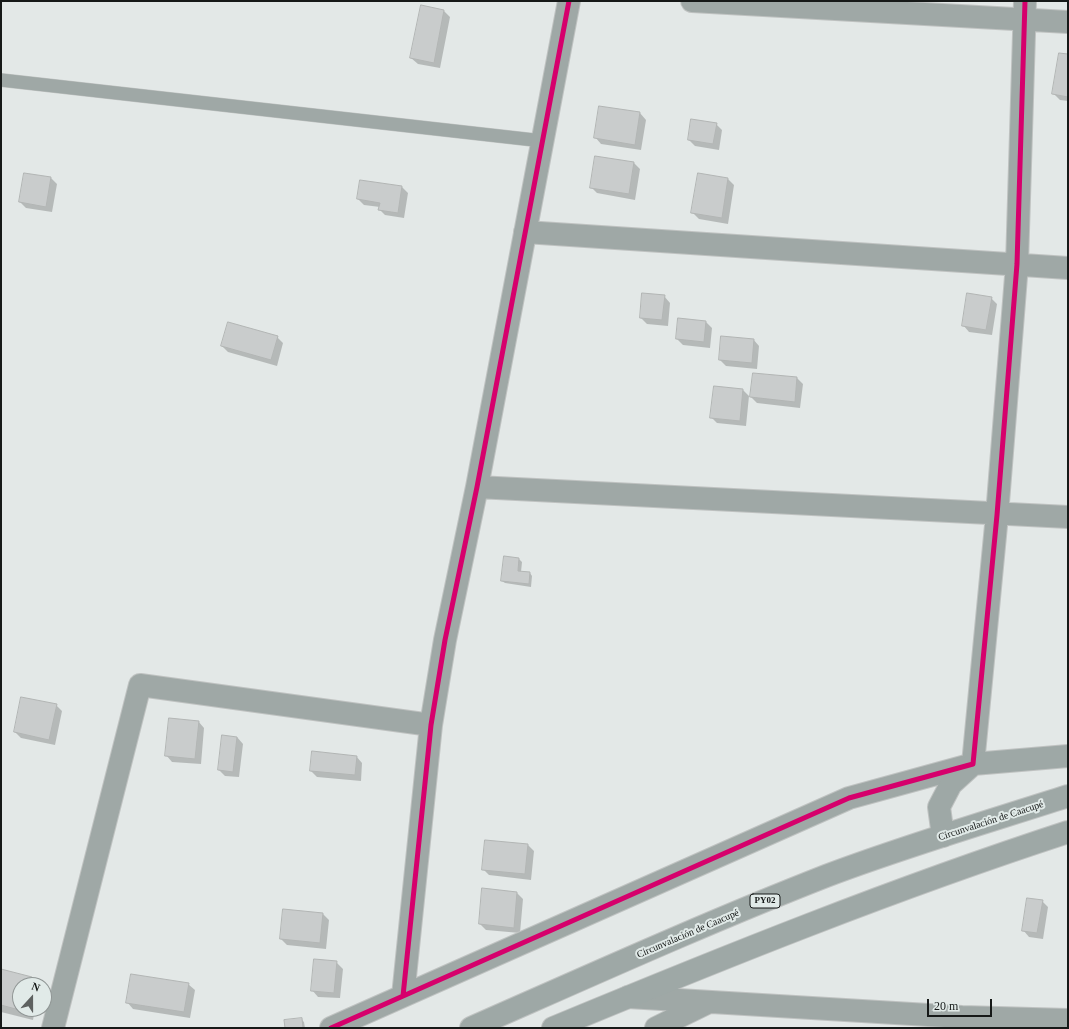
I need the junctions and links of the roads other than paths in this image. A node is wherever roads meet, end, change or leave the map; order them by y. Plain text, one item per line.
1 (569, 1) edge
2 (692, 1) edge
3 (1025, 11) edge
4 (1068, 22) edge
5 (1, 80) edge
6 (543, 141) junction
7 (526, 232) junction
8 (1017, 264) junction
9 (1068, 268) edge
10 (478, 487) junction
11 (997, 515) junction
12 (1068, 517) edge
13 (431, 725) junction
14 (1068, 756) edge
15 (973, 764) junction
16 (1068, 796) edge
17 (1068, 832) edge
18 (943, 836) junction
19 (403, 996) junction
20 (628, 997) junction
21 (708, 1002) junction
22 (1068, 1020) edge
23 (962, 1022) edge
24 (53, 1028) edge
25 (331, 1028) edge
26 (471, 1028) edge
27 (553, 1028) edge
28 (656, 1028) edge

1 - 6 street
2 - 3 street
3 - 4 street
3 - 8 street
5 - 6 lane
6 - 7 street
7 - 8 street
7 - 10 street
8 - 9 street
8 - 11 street
10 - 11 street
10 - 13 street
11 - 12 street
11 - 15 street
13 - 19 street
13 - 24 street
14 - 15 highway
15 - 18 highway
15 - 19 street
16 - 18 highway, Circunvalación de Caacupé / PY02
17 - 20 highway
18 - 26 highway, Circunvalación de Caacupé / PY02
19 - 25 street
20 - 21 street
20 - 27 highway
21 - 23 street
21 - 28 street
22 - 23 street

